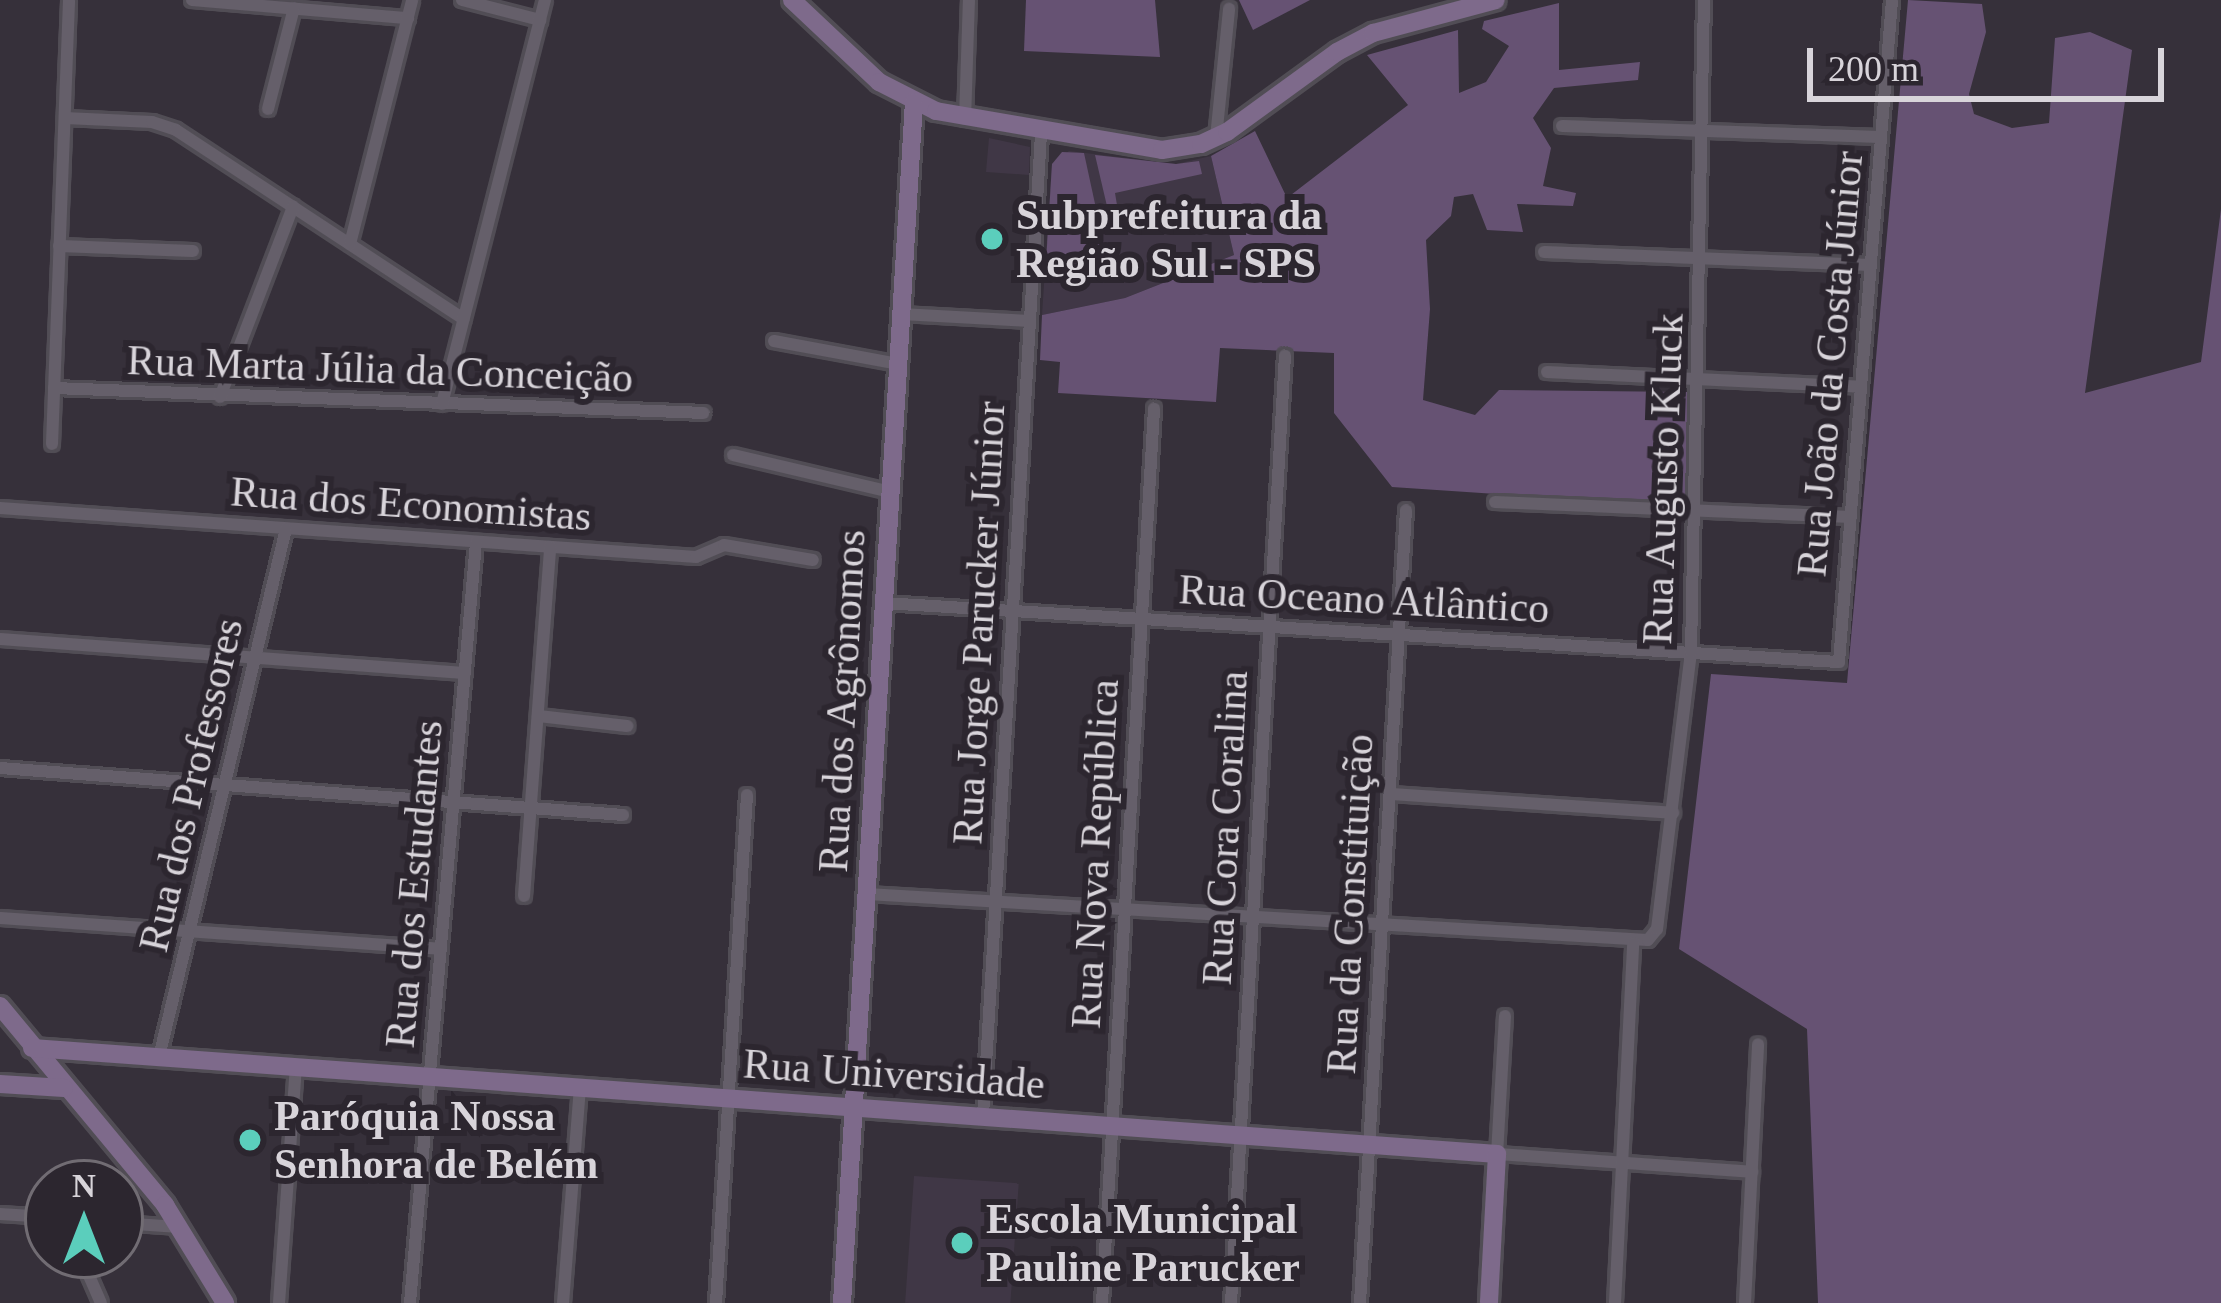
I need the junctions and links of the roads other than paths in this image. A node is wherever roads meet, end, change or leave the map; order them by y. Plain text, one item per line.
1 (69, 0) edge
2 (192, 0) edge
3 (412, 0) edge
4 (462, 0) edge
5 (544, 0) edge
6 (792, 0) edge
7 (970, 0) edge
8 (1491, 0) edge
9 (1704, 0) edge
10 (1892, 0) edge
11 (294, 8) junction
12 (1229, 9) dead end
13 (811, 10) edge
14 (408, 18) junction
15 (539, 20) junction
16 (914, 102) junction
17 (268, 109) dead end
18 (64, 118) junction
19 (965, 120) junction
20 (1562, 126) dead end
21 (1703, 131) junction
22 (1041, 133) junction
23 (1881, 137) junction
24 (1216, 138) junction
25 (293, 207) junction
26 (350, 244) junction
27 (59, 246) junction
28 (193, 251) dead end
29 (1544, 252) dead end
30 (1703, 258) junction
31 (1871, 265) junction
32 (901, 314) junction
33 (464, 319) junction
34 (1030, 322) junction
35 (774, 341) dead end
36 (1286, 356) dead end
37 (898, 364) junction
38 (1547, 372) dead end
39 (1700, 379) junction
40 (1861, 387) junction
41 (54, 388) junction
42 (220, 397) junction
43 (442, 404) junction
44 (1154, 409) dead end
45 (704, 413) dead end
46 (52, 444) dead end
47 (733, 455) dead end
48 (891, 492) junction
49 (1495, 502) dead end
50 (0, 508) edge
51 (1406, 509) dead end
52 (1695, 511) junction
53 (1851, 517) junction
54 (286, 529) junction
55 (476, 542) junction
56 (550, 547) junction
57 (813, 560) dead end
58 (884, 603) junction
59 (1013, 611) junction
60 (1142, 619) junction
61 (1270, 626) junction
62 (1399, 634) junction
63 (0, 639) edge
64 (1691, 652) junction
65 (255, 657) junction
66 (1839, 662) joint
67 (465, 673) junction
68 (538, 716) junction
69 (627, 726) dead end
70 (0, 768) edge
71 (224, 785) junction
72 (1390, 794) junction
73 (747, 795) dead end
74 (454, 802) junction
75 (531, 808) junction
76 (1673, 813) junction
77 (623, 815) dead end
78 (867, 894) junction
79 (524, 896) dead end
80 (996, 902) junction
81 (1125, 910) junction
82 (0, 918) edge
83 (1253, 919) junction
84 (1382, 927) junction
85 (189, 931) junction
86 (1633, 943) junction
87 (441, 949) junction
88 (0, 1006) edge
89 (1505, 1016) dead end
90 (1758, 1044) dead end
91 (32, 1048) junction
92 (159, 1057) junction
93 (296, 1067) junction
94 (430, 1076) junction
95 (0, 1084) edge
96 (580, 1087) junction
97 (64, 1088) junction
98 (729, 1098) junction
99 (854, 1107) junction
100 (983, 1116) junction
101 (1112, 1126) junction
102 (1241, 1135) junction
103 (1370, 1144) junction
104 (1497, 1154) junction
105 (1622, 1162) junction
106 (1751, 1172) junction
107 (144, 1224) edge
108 (181, 1227) junction
109 (225, 1302) edge
110 (237, 1303) edge
111 (279, 1303) edge
112 (410, 1303) edge
113 (563, 1303) edge
114 (716, 1303) edge
115 (842, 1303) edge
116 (1102, 1303) edge
117 (1231, 1303) edge
118 (1360, 1303) edge
119 (1489, 1303) edge
120 (1615, 1303) edge
121 (1745, 1303) edge

1 - 18 street
2 - 11 street
3 - 14 street
4 - 15 street
5 - 15 street
6 - 13 street
7 - 19 street
8 - 24 street
9 - 21 street, Rua Augusto Kluck
10 - 23 street, Rua João da Costa Júnior
11 - 14 street
11 - 17 street
12 - 24 street
13 - 16 street
14 - 26 street
15 - 33 street
16 - 19 street
16 - 32 street, Rua dos Agrônomos
18 - 25 street
18 - 27 street
19 - 22 street
20 - 21 street
21 - 23 street
21 - 30 street, Rua Augusto Kluck
22 - 24 street
22 - 34 street, Rua Jorge Parucker Júnior
23 - 31 street, Rua João da Costa Júnior
25 - 26 street
25 - 42 street
26 - 33 street
27 - 28 street
27 - 41 street
29 - 30 street
30 - 31 street
30 - 39 street, Rua Augusto Kluck
31 - 40 street, Rua João da Costa Júnior
32 - 34 street
32 - 37 street, Rua dos Agrônomos
33 - 43 street
34 - 59 street, Rua Jorge Parucker Júnior
35 - 37 street
36 - 61 street, Rua Cora Coralina
37 - 48 street, Rua dos Agrônomos
38 - 39 street
39 - 40 street
39 - 52 street, Rua Augusto Kluck
40 - 53 street, Rua João da Costa Júnior
41 - 42 street, Rua Marta Júlia da Conceição
41 - 46 street
42 - 43 street, Rua Marta Júlia da Conceição
43 - 45 street, Rua Marta Júlia da Conceição
44 - 60 street, Rua Nova República
47 - 48 street
48 - 58 street, Rua dos Agrônomos
49 - 52 street
50 - 54 street, Rua dos Economistas
51 - 62 street, Rua da Constituição
52 - 53 street
52 - 64 street, Rua Augusto Kluck
53 - 66 street, Rua João da Costa Júnior
54 - 55 street, Rua dos Economistas
54 - 65 street, Rua dos Professores
55 - 56 street, Rua dos Economistas
55 - 67 street, Rua dos Estudantes
56 - 57 street, Rua dos Economistas
56 - 68 street
58 - 59 street, Rua Oceano Atlântico
58 - 78 street, Rua dos Agrônomos
59 - 60 street, Rua Oceano Atlântico
59 - 80 street, Rua Jorge Parucker Júnior
60 - 61 street, Rua Oceano Atlântico
60 - 81 street, Rua Nova República
61 - 62 street, Rua Oceano Atlântico
61 - 83 street, Rua Cora Coralina
62 - 64 street, Rua Oceano Atlântico
62 - 72 street, Rua da Constituição
63 - 65 street
64 - 66 street, Rua Oceano Atlântico
64 - 76 street, Rua Augusto Kluck
65 - 67 street
65 - 71 street, Rua dos Professores
67 - 74 street, Rua dos Estudantes
68 - 69 street
68 - 75 street
70 - 71 street
71 - 74 street
71 - 85 street, Rua dos Professores
72 - 76 street
72 - 84 street, Rua da Constituição
73 - 98 street
74 - 75 street
74 - 87 street, Rua dos Estudantes
75 - 77 street
75 - 79 street
76 - 86 street, Rua Augusto Kluck
78 - 80 street
78 - 99 street, Rua dos Agrônomos
80 - 81 street
80 - 100 street, Rua Jorge Parucker Júnior
81 - 83 street
81 - 101 street, Rua Nova República
82 - 85 street
83 - 84 street
83 - 102 street, Rua Cora Coralina
84 - 86 street
84 - 103 street, Rua da Constituição
85 - 87 street
85 - 92 street, Rua dos Professores
86 - 105 street
87 - 94 street, Rua dos Estudantes
88 - 91 street
89 - 104 street
90 - 106 street
91 - 92 street, Rua Universidade
91 - 97 street
92 - 93 street, Rua Universidade
93 - 94 street, Rua Universidade
93 - 111 street
94 - 96 street, Rua Universidade
94 - 112 street, Rua dos Estudantes
95 - 97 street
96 - 98 street, Rua Universidade
96 - 113 street
97 - 108 street
98 - 99 street, Rua Universidade
98 - 114 street
99 - 100 street, Rua Universidade
99 - 115 street, Rua dos Agrônomos
100 - 101 street, Rua Universidade
101 - 102 street, Rua Universidade
101 - 116 street, Rua Nova República
102 - 103 street, Rua Universidade
102 - 117 street, Rua Cora Coralina
103 - 104 street, Rua Universidade
103 - 118 street, Rua da Constituição
104 - 105 street, Rua Universidade
104 - 119 street
105 - 106 street, Rua Universidade
105 - 120 street
106 - 121 street
107 - 108 street
108 - 109 street
109 - 110 street

